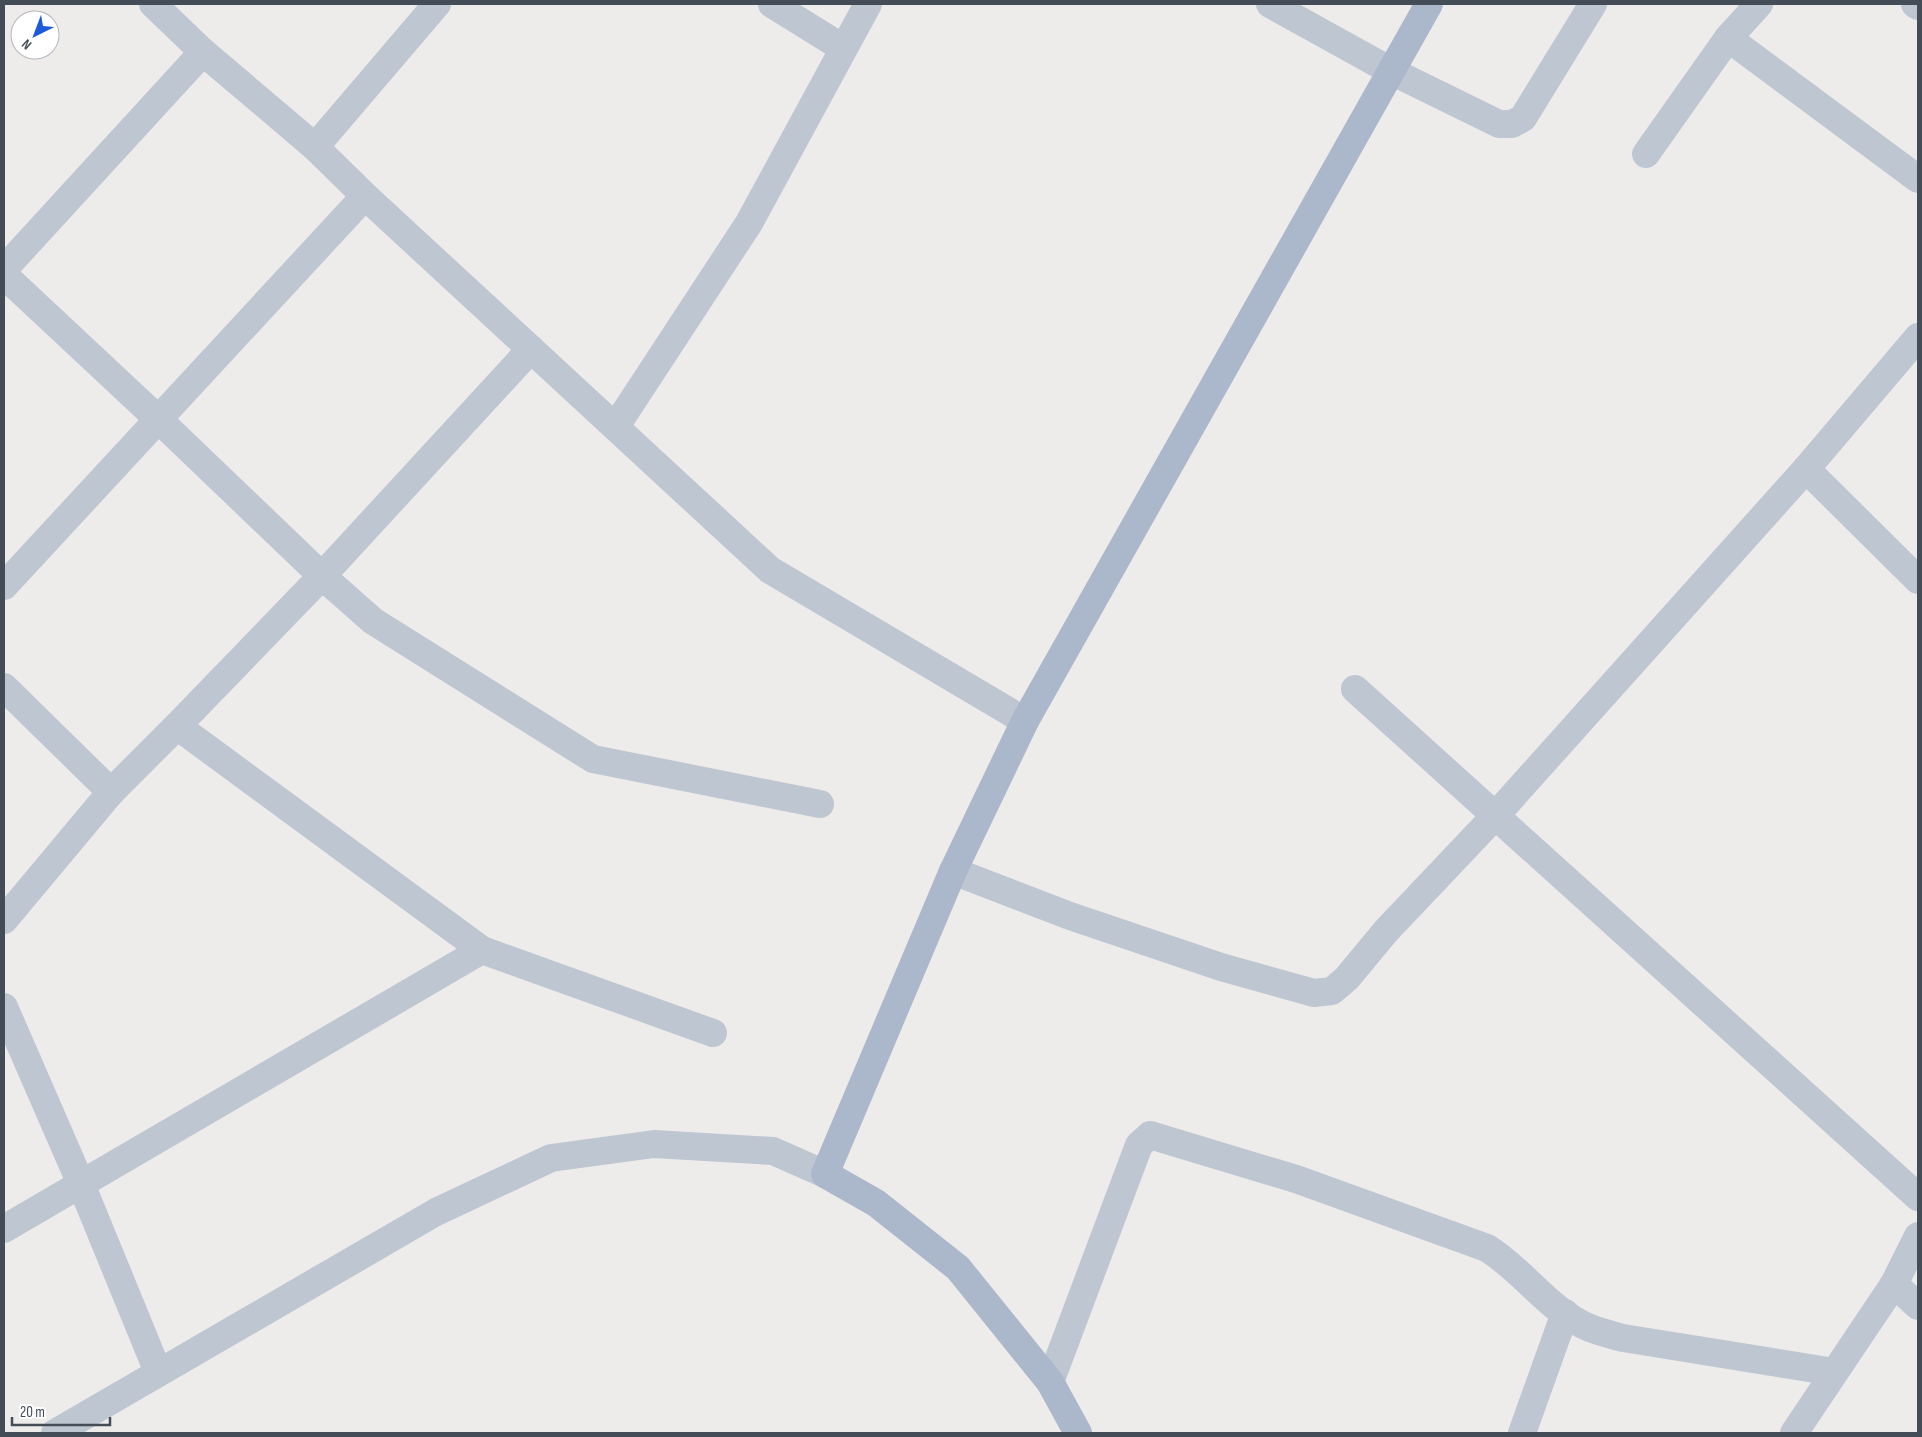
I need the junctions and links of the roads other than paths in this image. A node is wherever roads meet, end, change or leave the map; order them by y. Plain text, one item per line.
1 (153, 4) edge
2 (437, 4) edge
3 (772, 4) edge
4 (868, 4) edge
5 (1429, 4) edge
6 (1593, 4) edge
7 (1759, 4) edge
8 (1915, 4) edge
9 (1278, 6) edge
10 (1918, 6) edge
11 (1728, 38) junction
12 (843, 48) junction
13 (203, 52) junction
14 (1391, 71) junction
15 (315, 147) junction
16 (1646, 154) dead end
17 (1918, 179) edge
18 (365, 196) junction
19 (4, 270) edge
20 (4, 275) edge
21 (1918, 337) edge
22 (531, 349) junction
23 (158, 419) junction
24 (616, 426) junction
25 (1806, 469) junction
26 (322, 576) junction
27 (1918, 580) edge
28 (4, 586) edge
29 (4, 687) edge
30 (1355, 689) dead end
31 (1025, 721) junction
32 (177, 726) junction
33 (111, 792) junction
34 (820, 804) dead end
35 (1495, 816) junction
36 (953, 871) junction
37 (4, 920) edge
38 (482, 950) junction
39 (4, 1007) edge
40 (713, 1033) dead end
41 (825, 1174) junction
42 (81, 1184) junction
43 (1918, 1198) edge
44 (4, 1229) edge
45 (1918, 1236) edge
46 (1894, 1284) junction
47 (1918, 1306) edge
48 (1565, 1313) junction
49 (158, 1372) junction
50 (1834, 1372) junction
51 (1050, 1382) junction
52 (55, 1433) edge
53 (1078, 1433) edge
54 (1522, 1433) edge
55 (1794, 1433) edge

1 - 13 street
2 - 15 street
3 - 12 street
4 - 12 street
5 - 14 main road
6 - 14 street
7 - 11 street
8 - 10 street
9 - 14 street
11 - 16 street
11 - 17 street
12 - 24 street
13 - 15 street
13 - 19 street
14 - 31 main road
15 - 18 street
18 - 22 street
18 - 23 street
20 - 23 street
21 - 25 street
22 - 24 street
22 - 26 street
23 - 26 street
23 - 28 street
24 - 31 street
25 - 27 street
25 - 35 street
26 - 32 street
26 - 34 street
29 - 33 street
30 - 35 street
31 - 36 main road
32 - 33 street
32 - 38 street
33 - 37 street
35 - 36 street
35 - 43 street
36 - 41 main road
38 - 40 street
38 - 42 street
39 - 42 street
41 - 49 street
41 - 51 main road
42 - 44 street
42 - 49 street
45 - 46 street
46 - 47 street
46 - 50 street
48 - 50 street
48 - 51 street
48 - 54 street
49 - 52 street
50 - 55 street
51 - 53 main road

